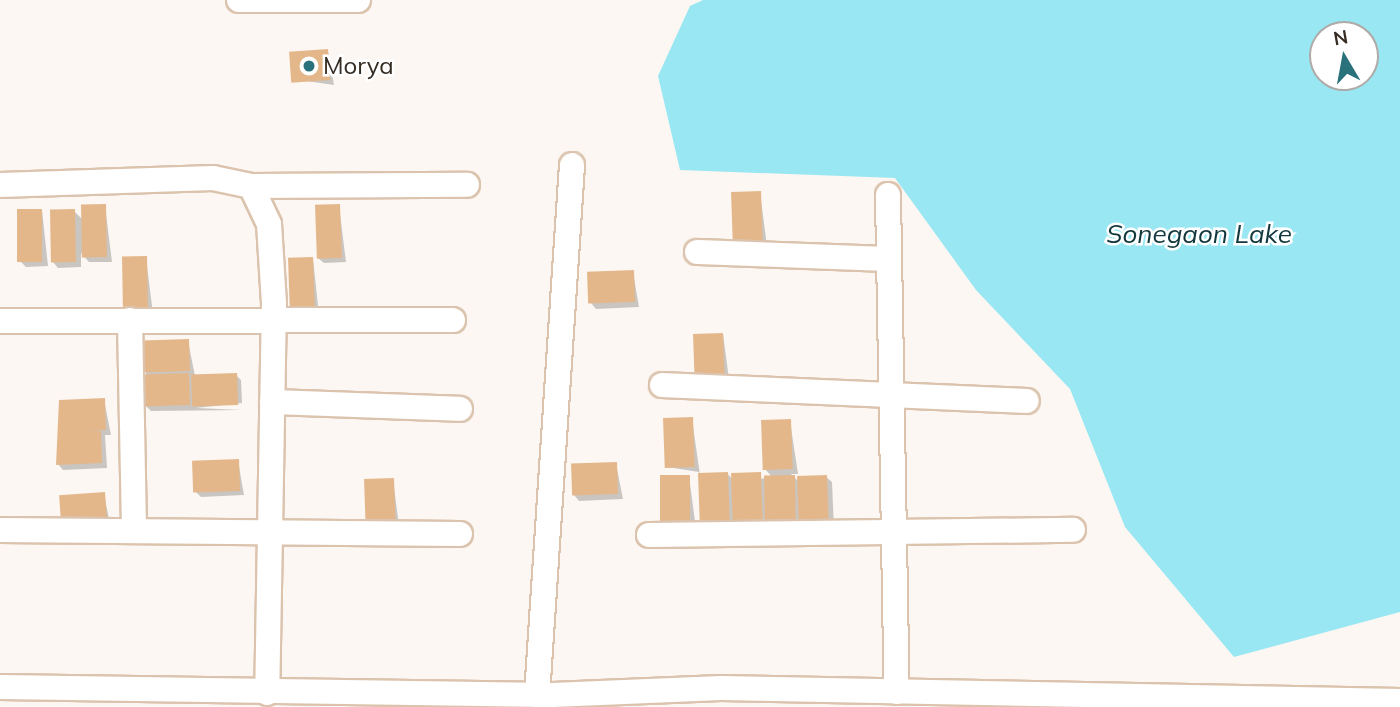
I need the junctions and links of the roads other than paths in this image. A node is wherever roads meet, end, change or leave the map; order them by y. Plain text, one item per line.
1 (239, 0) edge
2 (358, 0) edge
3 (572, 165) dead end
4 (0, 185) edge
5 (467, 185) dead end
6 (251, 186) junction
7 (888, 195) dead end
8 (697, 252) dead end
9 (888, 259) junction
10 (274, 319) junction
11 (130, 320) junction
12 (453, 320) dead end
13 (0, 321) edge
14 (662, 385) dead end
15 (890, 392) junction
16 (1027, 401) dead end
17 (272, 402) junction
18 (460, 409) dead end
19 (0, 530) edge
20 (1073, 530) dead end
21 (134, 531) junction
22 (270, 532) junction
23 (893, 533) junction
24 (460, 534) dead end
25 (649, 535) dead end
26 (0, 687) edge
27 (897, 692) junction
28 (267, 693) junction
29 (682, 698) edge
30 (764, 698) edge
31 (411, 699) edge
32 (547, 699) edge
33 (1029, 701) edge
34 (1400, 701) edge
35 (1261, 704) edge

1 - 2 street
3 - 32 street
4 - 6 street
5 - 6 street
6 - 10 street
7 - 9 street
8 - 9 street
9 - 15 street
10 - 11 street
10 - 12 street
10 - 17 street
11 - 13 street
11 - 21 street
14 - 15 street
15 - 16 street
15 - 23 street
17 - 18 street
17 - 22 street
19 - 21 street
20 - 23 street
21 - 22 street
22 - 24 street
22 - 28 street
23 - 25 street
23 - 27 street
26 - 28 street
27 - 30 street
27 - 33 street
28 - 31 street
29 - 30 street
29 - 32 street
31 - 32 street
33 - 35 street
34 - 35 street

